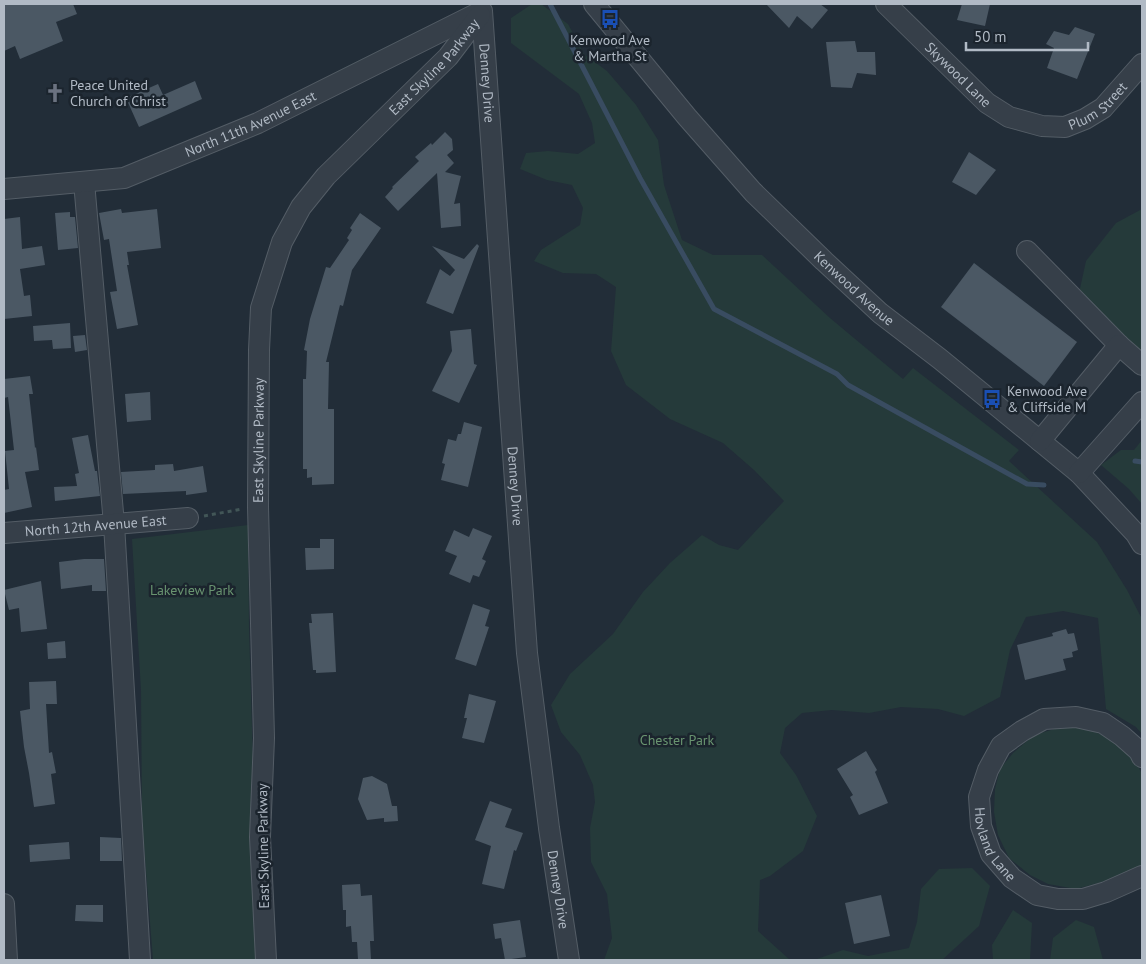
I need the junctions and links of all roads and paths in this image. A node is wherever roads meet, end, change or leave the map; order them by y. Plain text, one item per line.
1 (594, 4) edge
2 (886, 4) edge
3 (486, 8) edge
4 (1142, 64) edge
5 (1042, 126) joint
6 (84, 182) junction
7 (4, 189) edge
8 (1027, 251) dead end
9 (1119, 345) junction
10 (1142, 364) edge
11 (1142, 402) edge
12 (1040, 441) junction
13 (1080, 473) junction
14 (258, 507) junction
15 (188, 518) joint
16 (114, 524) junction
17 (4, 533) edge
18 (1142, 544) edge
19 (1142, 757) edge
20 (1142, 876) edge
21 (4, 904) edge
22 (7, 960) edge
23 (140, 960) edge
24 (266, 960) edge
25 (569, 960) edge

1 - 12 street, Kenwood Avenue
2 - 5 street, Skywood Lane
3 - 6 street, North 11th Avenue East
3 - 14 street, East Skyline Parkway
3 - 25 street, Denney Drive
4 - 5 street, Plum Street
6 - 7 street, North 11th Avenue East
6 - 16 street
8 - 9 street
9 - 10 street
9 - 12 street
11 - 13 street
12 - 13 street, Kenwood Avenue
13 - 18 street, Kenwood Avenue
14 - 15 path
14 - 24 street, East Skyline Parkway
15 - 16 street, North 12th Avenue East
16 - 17 street, North 12th Avenue East
16 - 23 street
19 - 20 street, Hovland Lane
21 - 22 street

